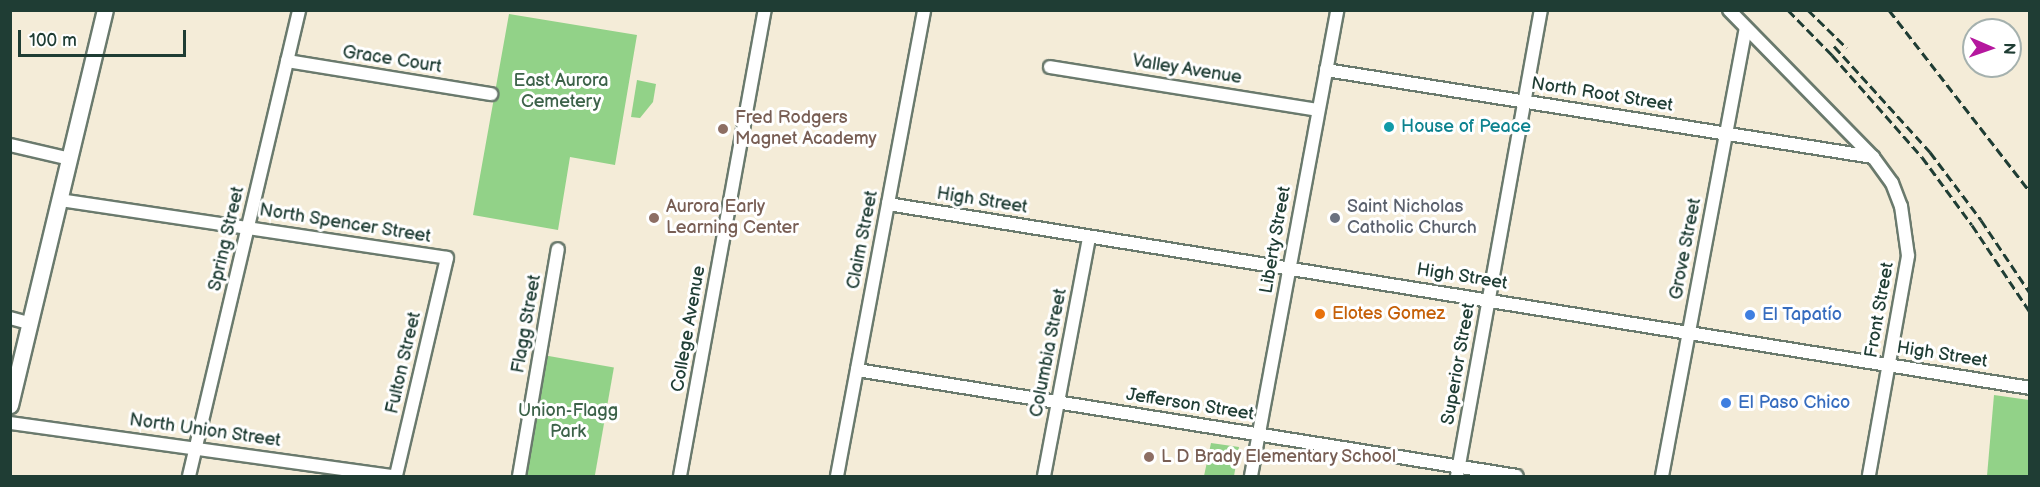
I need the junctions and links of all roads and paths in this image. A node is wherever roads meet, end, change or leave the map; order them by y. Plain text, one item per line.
1 (105, 10) edge
2 (299, 10) edge
3 (765, 10) edge
4 (924, 10) edge
5 (1337, 10) edge
6 (1541, 10) edge
7 (1729, 10) edge
8 (1746, 29) junction
9 (287, 61) junction
10 (1050, 67) dead end
11 (1326, 70) junction
12 (491, 93) dead end
13 (1525, 101) junction
14 (1318, 110) junction
15 (1726, 132) junction
16 (10, 145) edge
17 (1874, 157) junction
18 (70, 159) junction
19 (60, 200) junction
20 (888, 204) junction
21 (248, 227) junction
22 (1089, 237) junction
23 (558, 249) dead end
24 (447, 258) joint
25 (1289, 268) junction
26 (1489, 300) junction
27 (10, 318) edge
28 (29, 323) junction
29 (1688, 333) junction
30 (1889, 365) junction
31 (856, 370) junction
32 (2030, 388) edge
33 (1058, 403) junction
34 (10, 405) edge
35 (10, 423) edge
36 (1258, 434) junction
37 (196, 447) junction
38 (1458, 472) edge
39 (189, 477) edge
40 (395, 477) edge
41 (519, 477) edge
42 (680, 477) edge
43 (837, 477) edge
44 (1044, 477) edge
45 (1251, 477) edge
46 (1517, 477) edge
47 (1662, 477) edge
48 (1869, 477) edge

1 - 18 main road
2 - 9 street, Spring Street
3 - 42 street, College Avenue
4 - 20 street, Claim Street
5 - 11 street, Liberty Street
6 - 13 street, Superior Street
7 - 8 street, Front Street
8 - 15 street, Grove Street
8 - 17 street, Front Street
9 - 12 street, Grace Court
9 - 21 street, Spring Street
10 - 14 street, Valley Avenue
11 - 13 street, North Root Street
11 - 14 street, Liberty Street
13 - 15 street, North Root Street
13 - 26 street, Superior Street
14 - 25 street, Liberty Street
15 - 17 street, North Root Street
15 - 29 street, Grove Street
16 - 18 street
17 - 30 street, Front Street
18 - 19 main road
19 - 21 street, North Spencer Street
19 - 28 main road
20 - 22 street, High Street
20 - 31 street, Claim Street
21 - 24 street, North Spencer Street
21 - 37 street, Spring Street
22 - 25 street, High Street
22 - 33 street, Columbia Street
23 - 41 street, Flagg Street
24 - 40 street, Fulton Street
25 - 26 street, High Street
25 - 36 street, Liberty Street
26 - 29 street, High Street
26 - 38 street, Superior Street
27 - 28 street
28 - 34 main road
29 - 30 street, High Street
29 - 47 street, Grove Street
30 - 32 street, High Street
30 - 48 street, Front Street
31 - 33 street, Jefferson Street
31 - 43 street, Claim Street
33 - 36 street, Jefferson Street
33 - 44 street, Columbia Street
35 - 37 street, North Union Street
36 - 38 street, Jefferson Street
36 - 45 street, Liberty Street
37 - 39 street, Spring Street
37 - 40 street, North Union Street
38 - 46 street, Jefferson Street

